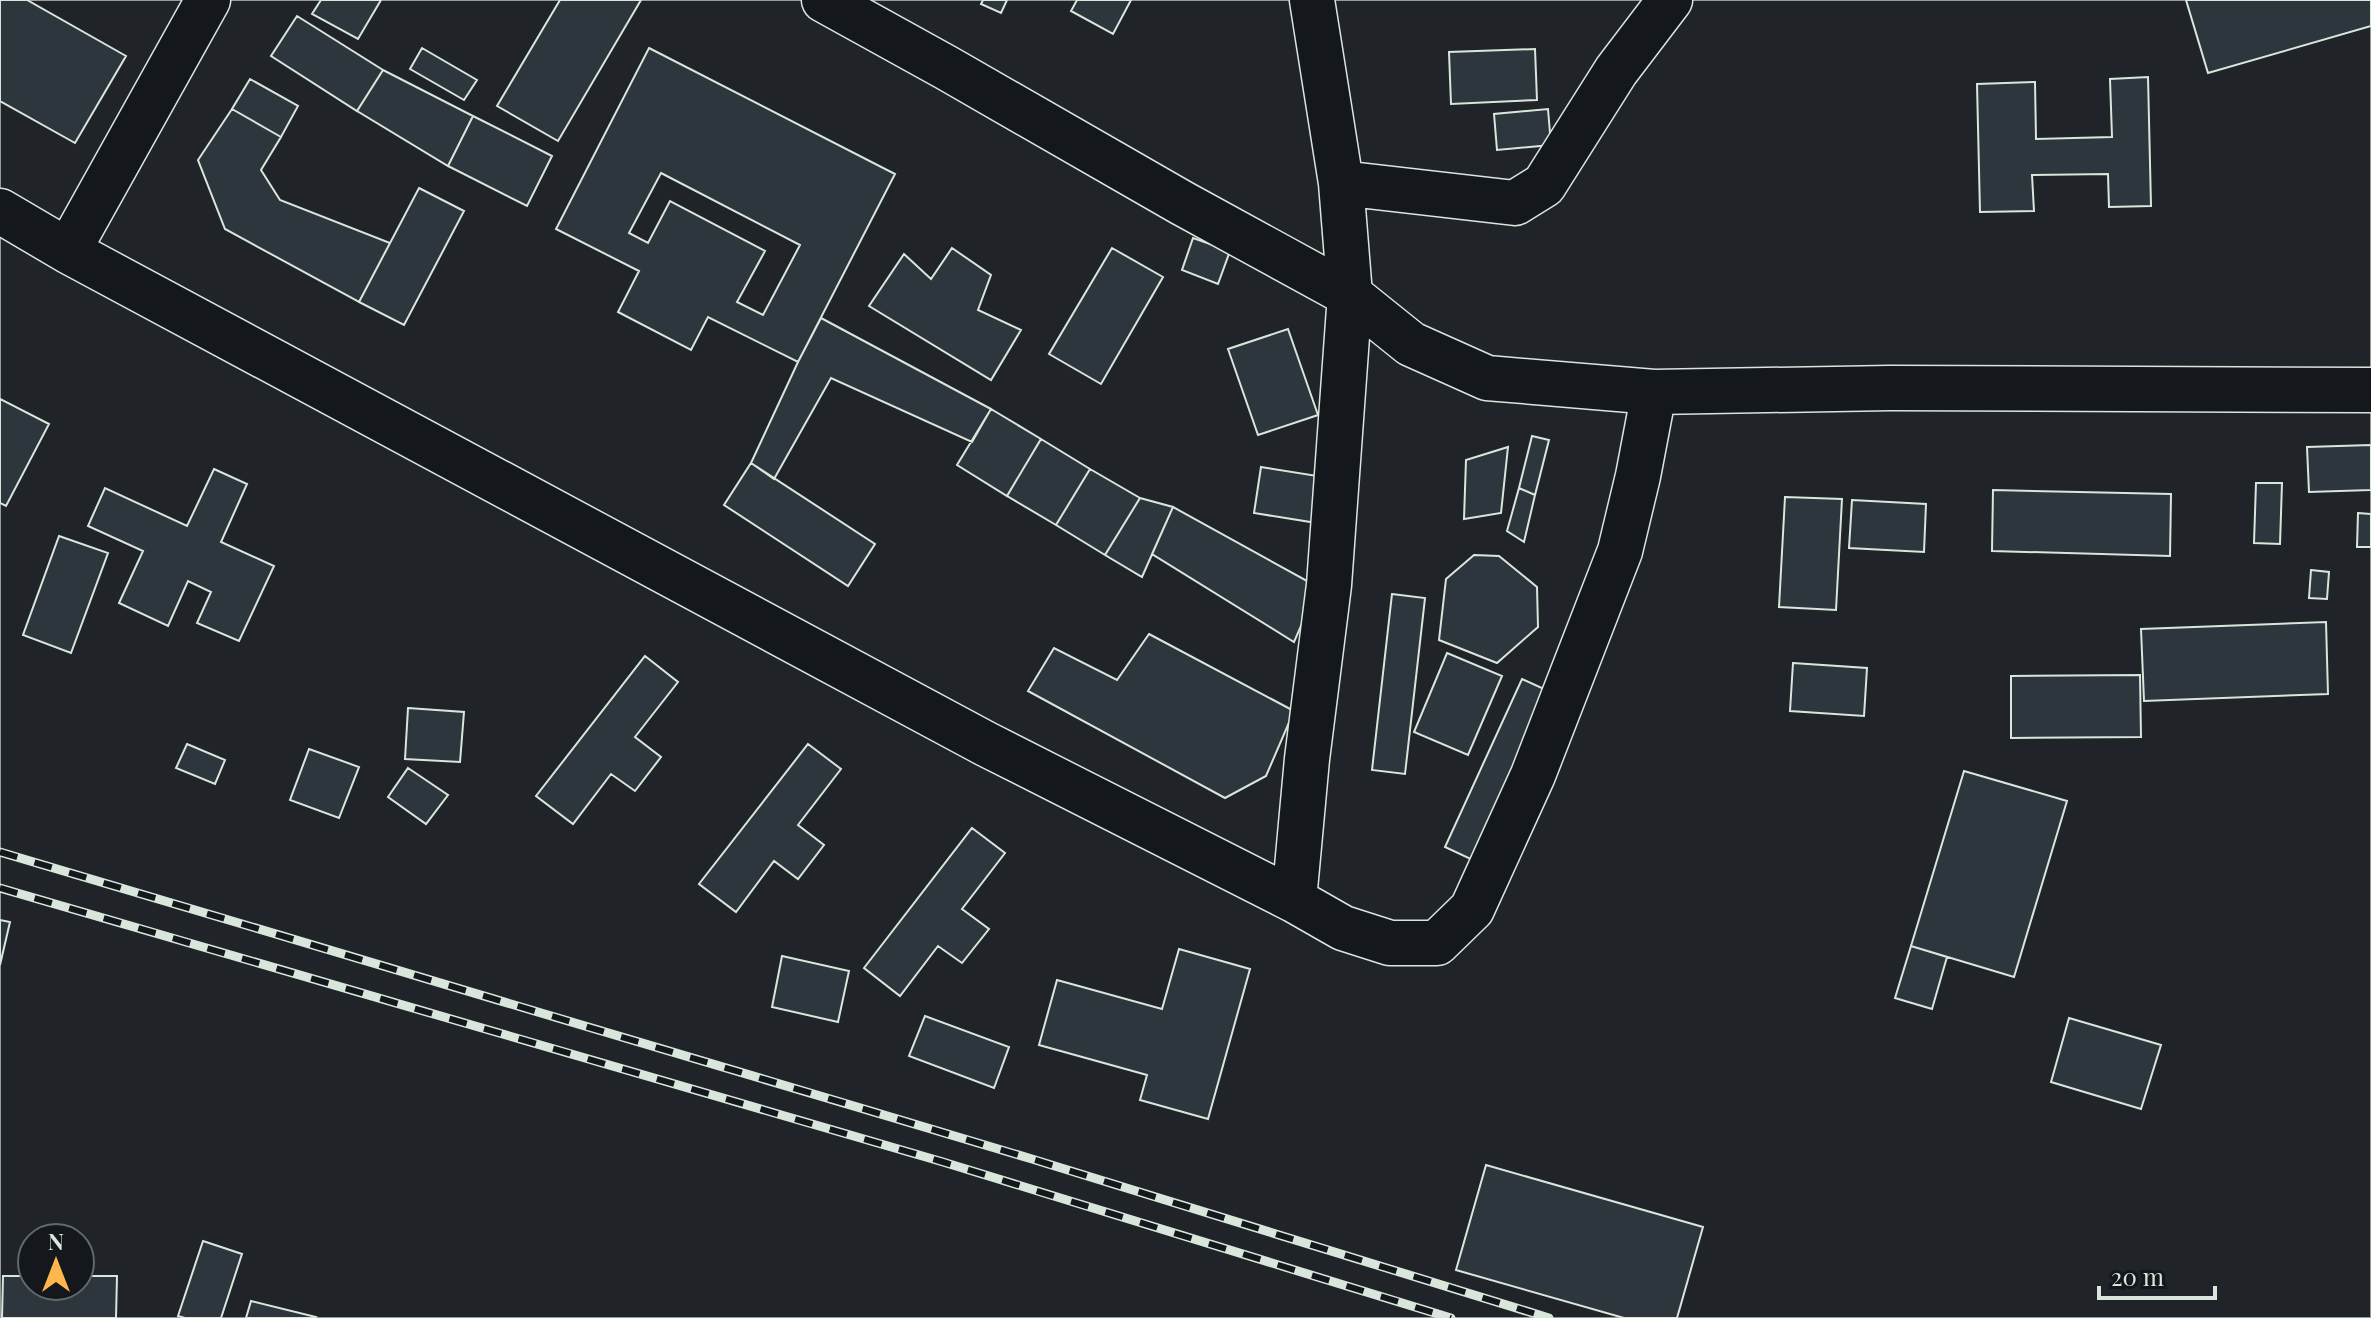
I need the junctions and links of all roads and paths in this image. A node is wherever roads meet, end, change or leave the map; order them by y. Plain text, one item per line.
1 (208, 0) edge
2 (824, 0) edge
3 (1312, 0) edge
4 (1670, 0) edge
5 (1341, 183) junction
6 (0, 211) edge
7 (68, 251) junction
8 (1350, 295) junction
9 (2371, 390) edge
10 (1654, 392) junction
11 (1294, 900) junction

1 - 7 street
2 - 8 street
3 - 5 street
4 - 5 street
5 - 8 street
6 - 7 street
7 - 11 street
8 - 10 street
8 - 11 street
9 - 10 street
10 - 11 street

